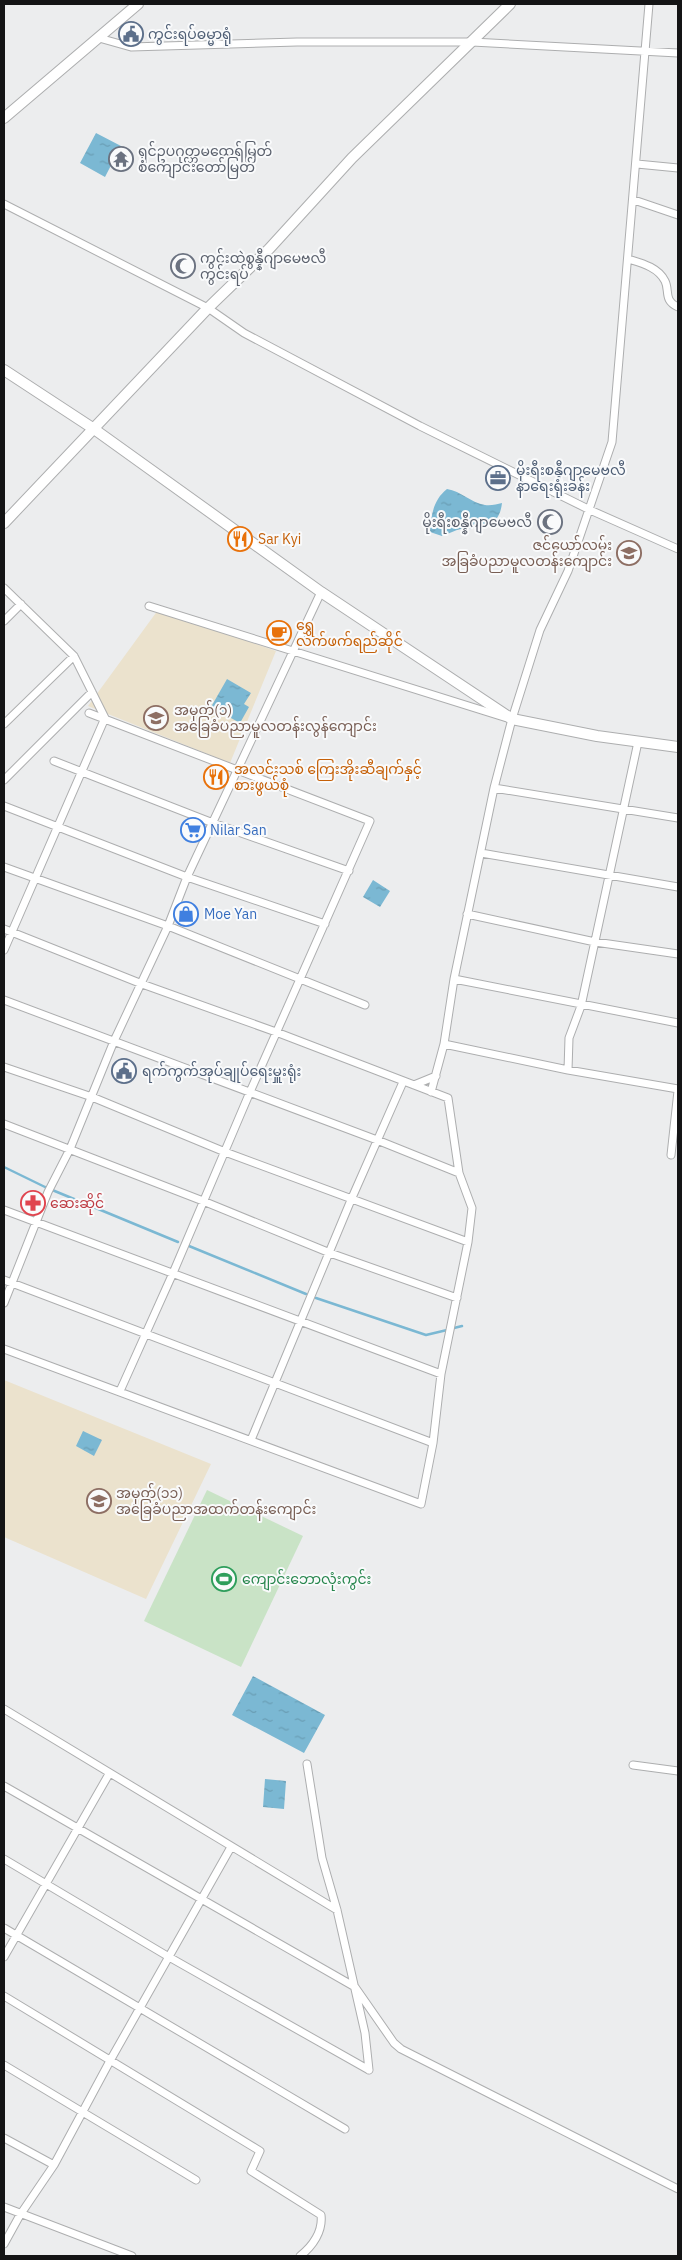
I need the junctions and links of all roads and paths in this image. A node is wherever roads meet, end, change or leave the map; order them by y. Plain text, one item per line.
1 (138, 4) edge
2 (510, 4) edge
3 (649, 4) edge
4 (99, 38) junction
5 (472, 42) junction
6 (646, 52) junction
7 (678, 53) edge
8 (4, 118) edge
9 (637, 164) junction
10 (678, 168) edge
11 (634, 200) junction
12 (4, 204) edge
13 (678, 215) edge
14 (628, 259) junction
15 (678, 307) edge
16 (208, 308) junction
17 (4, 370) edge
18 (94, 429) junction
19 (590, 510) junction
20 (4, 523) edge
21 (678, 549) edge
22 (4, 588) edge
23 (321, 592) junction
24 (20, 604) junction
25 (149, 606) dead end
26 (4, 621) edge
27 (292, 651) junction
28 (74, 656) junction
29 (92, 692) junction
30 (89, 713) dead end
31 (105, 718) junction
32 (512, 719) junction
33 (4, 724) edge
34 (638, 742) junction
35 (678, 748) edge
36 (54, 761) dead end
37 (83, 771) junction
38 (238, 771) junction
39 (4, 780) edge
40 (494, 788) junction
41 (4, 806) edge
42 (623, 808) junction
43 (678, 818) edge
44 (213, 823) junction
45 (58, 827) junction
46 (481, 854) junction
47 (4, 867) edge
48 (349, 871) junction
49 (609, 875) junction
50 (187, 877) junction
51 (36, 880) junction
52 (678, 886) edge
53 (467, 914) junction
54 (325, 924) junction
55 (168, 926) junction
56 (4, 929) edge
57 (13, 933) junction
58 (595, 942) junction
59 (4, 950) edge
60 (678, 954) edge
61 (300, 979) junction
62 (454, 980) junction
63 (142, 984) junction
64 (4, 1000) edge
65 (365, 1005) dead end
66 (580, 1006) junction
67 (678, 1023) edge
68 (276, 1032) junction
69 (114, 1041) junction
70 (444, 1044) junction
71 (4, 1067) edge
72 (568, 1070) junction
73 (436, 1076) junction
74 (403, 1082) junction
75 (414, 1085) junction
76 (678, 1090) edge
77 (250, 1092) junction
78 (432, 1092) junction
79 (92, 1097) junction
80 (4, 1124) edge
81 (377, 1140) junction
82 (70, 1149) junction
83 (225, 1152) junction
84 (671, 1155) dead end
85 (459, 1173) junction
86 (351, 1200) junction
87 (203, 1201) junction
88 (4, 1210) edge
89 (37, 1222) junction
90 (468, 1242) junction
91 (330, 1253) junction
92 (173, 1273) junction
93 (4, 1280) edge
94 (12, 1283) junction
95 (457, 1298) junction
96 (4, 1303) edge
97 (302, 1322) junction
98 (146, 1334) junction
99 (4, 1349) edge
100 (442, 1374) junction
101 (276, 1383) junction
102 (120, 1391) junction
103 (251, 1440) junction
104 (433, 1444) junction
105 (4, 1709) edge
106 (308, 1764) dead end
107 (633, 1765) dead end
108 (678, 1771) edge
109 (109, 1774) junction
110 (4, 1786) edge
111 (78, 1829) junction
112 (231, 1847) junction
113 (4, 1859) edge
114 (46, 1885) junction
115 (202, 1900) junction
116 (337, 1910) junction
117 (4, 1928) edge
118 (16, 1936) junction
119 (4, 1957) edge
120 (169, 1957) junction
121 (355, 1987) junction
122 (4, 1996) edge
123 (140, 2008) junction
124 (111, 2059) junction
125 (4, 2065) edge
126 (83, 2110) junction
127 (345, 2129) dead end
128 (4, 2138) edge
129 (54, 2165) junction
130 (196, 2180) dead end
131 (678, 2188) edge
132 (4, 2207) edge
133 (20, 2215) junction
134 (4, 2244) edge
135 (132, 2256) edge
136 (300, 2256) edge

1 - 4 main road
2 - 5 main road
3 - 6 street
4 - 5 street
4 - 8 main road
5 - 6 street
5 - 16 main road
6 - 7 street
6 - 9 street
9 - 10 street
9 - 11 street
11 - 13 street
11 - 14 street
12 - 16 street
14 - 15 street
14 - 19 street
16 - 18 main road
16 - 19 street
17 - 18 main road
18 - 20 main road
18 - 23 main road
19 - 21 street
19 - 32 street
22 - 24 street
23 - 27 street
23 - 32 main road
24 - 26 street
24 - 28 street
25 - 27 street
27 - 32 street
27 - 38 street
28 - 29 street
28 - 33 street
29 - 31 street
29 - 39 street
30 - 31 street
31 - 37 street
31 - 38 street
32 - 34 main road
32 - 40 street
34 - 35 main road
34 - 42 street
36 - 37 street
37 - 44 street
37 - 45 street
38 - 44 street
38 - 48 street
40 - 42 street
40 - 46 street
41 - 45 street
42 - 43 street
42 - 49 street
44 - 48 street
44 - 50 street
45 - 50 street
45 - 51 street
46 - 49 street
46 - 53 street
47 - 51 street
48 - 54 street
49 - 52 street
49 - 58 street
50 - 54 street
50 - 55 street
51 - 55 street
51 - 57 street
53 - 58 street
53 - 62 street
54 - 61 street
55 - 61 street
55 - 63 street
56 - 57 street
57 - 59 street
57 - 63 street
58 - 60 street
58 - 66 street
61 - 65 street
61 - 68 street
62 - 66 street
62 - 70 street
63 - 68 street
63 - 69 street
64 - 69 street
66 - 67 street
66 - 72 street
68 - 74 street
68 - 77 street
69 - 77 street
69 - 79 street
70 - 72 street
70 - 73 street
71 - 79 street
72 - 76 street
73 - 75 street
73 - 78 street
74 - 75 street
74 - 81 street
75 - 78 street
76 - 84 street
77 - 81 street
77 - 83 street
78 - 85 street
79 - 82 street
79 - 83 street
80 - 82 street
81 - 85 street
81 - 86 street
82 - 87 street
82 - 89 street
83 - 86 street
83 - 87 street
85 - 90 street
86 - 90 street
86 - 91 street
87 - 91 street
87 - 92 street
88 - 89 street
89 - 92 street
89 - 94 street
90 - 95 street
91 - 95 street
91 - 97 street
92 - 97 street
92 - 98 street
93 - 94 street
94 - 96 street
94 - 98 street
95 - 100 street
97 - 100 street
97 - 101 street
98 - 101 street
98 - 102 street
99 - 102 street
100 - 104 street
101 - 103 street
101 - 104 street
102 - 103 street
103 - 104 street
105 - 109 street
106 - 116 street
107 - 108 street
109 - 111 street
109 - 112 street
110 - 111 street
111 - 114 street
111 - 115 street
112 - 115 street
112 - 116 street
113 - 114 street
114 - 118 street
114 - 120 street
115 - 120 street
115 - 121 street
116 - 121 street
117 - 118 street
118 - 119 street
118 - 123 street
120 - 121 street
120 - 123 street
121 - 131 street
122 - 124 street
123 - 124 street
123 - 127 street
124 - 126 street
124 - 136 street
125 - 126 street
126 - 129 street
126 - 130 street
128 - 129 street
129 - 133 street
132 - 133 street
133 - 134 street
133 - 135 street

